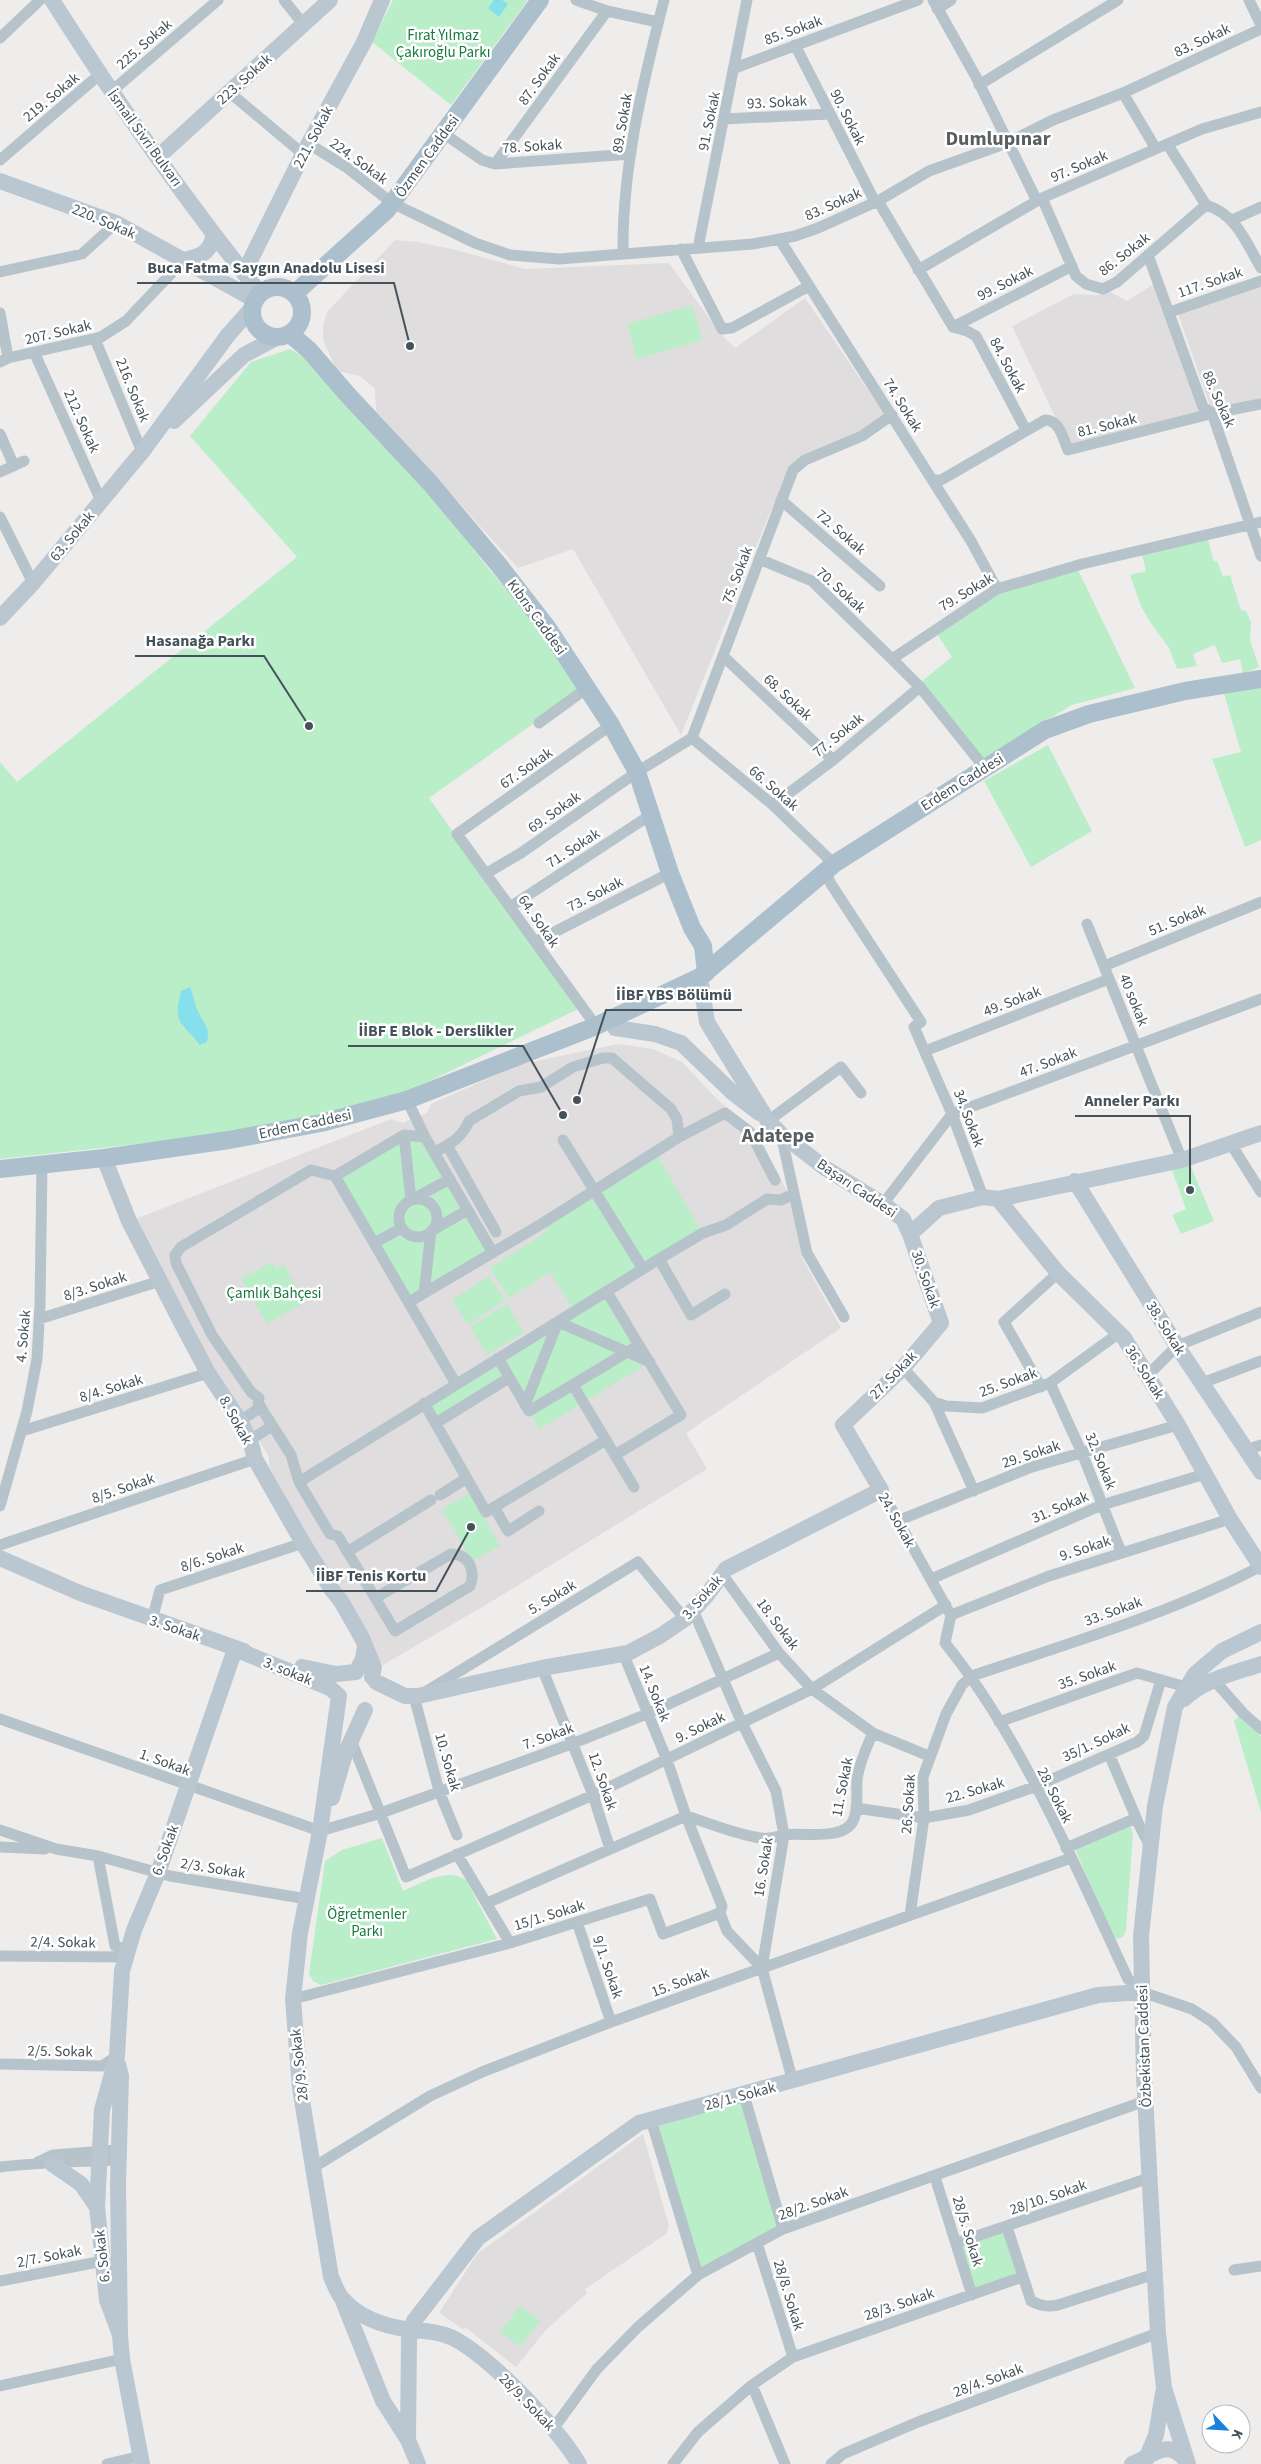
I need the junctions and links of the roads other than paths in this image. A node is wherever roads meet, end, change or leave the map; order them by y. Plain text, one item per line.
1 (40, 0) edge
2 (52, 0) edge
3 (218, 0) edge
4 (284, 0) edge
5 (330, 0) edge
6 (540, 0) edge
7 (576, 0) edge
8 (664, 0) edge
9 (747, 0) edge
10 (918, 0) edge
11 (952, 0) edge
12 (1118, 0) edge
13 (1249, 0) edge
14 (379, 1) edge
15 (935, 4) edge
16 (607, 11) junction
17 (658, 22) junction
18 (304, 25) junction
19 (1261, 27) edge
20 (0, 38) edge
21 (795, 46) junction
22 (735, 68) junction
23 (100, 75) junction
24 (980, 85) junction
25 (112, 91) junction
26 (230, 92) junction
27 (1123, 93) junction
28 (1261, 112) edge
29 (830, 114) junction
30 (724, 119) junction
31 (443, 133) junction
32 (1007, 143) junction
33 (1168, 145) junction
34 (306, 149) junction
35 (1156, 150) junction
36 (632, 154) junction
37 (158, 157) junction
38 (0, 160) edge
39 (495, 164) junction
40 (0, 181) edge
41 (1040, 199) junction
42 (877, 201) junction
43 (1206, 205) junction
44 (1261, 207) edge
45 (387, 209) junction
46 (1232, 220) junction
47 (116, 223) junction
48 (214, 234) junction
49 (780, 240) junction
50 (698, 248) junction
51 (680, 249) junction
52 (623, 253) junction
53 (1148, 255) junction
54 (184, 260) junction
55 (1072, 266) junction
56 (1261, 268) edge
57 (918, 270) junction
58 (0, 272) edge
59 (244, 273) junction
60 (1261, 281) edge
61 (809, 286) junction
62 (298, 298) junction
63 (256, 300) junction
64 (1170, 312) junction
65 (0, 313) edge
66 (953, 327) junction
67 (289, 333) junction
68 (96, 339) junction
69 (35, 354) junction
70 (4, 360) edge
71 (1261, 404) edge
72 (1212, 413) junction
73 (892, 415) junction
74 (1026, 430) junction
75 (0, 434) edge
76 (142, 452) junction
77 (0, 472) edge
78 (933, 480) junction
79 (101, 500) junction
80 (781, 500) junction
81 (0, 517) edge
82 (1261, 522) edge
83 (1248, 523) junction
84 (1261, 556) edge
85 (759, 559) junction
86 (33, 582) junction
87 (880, 586) dead end
88 (997, 589) junction
89 (0, 618) edge
90 (723, 656) junction
91 (892, 659) junction
92 (1261, 679) edge
93 (920, 687) junction
94 (587, 688) junction
95 (539, 723) dead end
96 (611, 726) junction
97 (692, 738) junction
98 (832, 760) junction
99 (984, 767) junction
100 (637, 772) junction
101 (773, 805) junction
102 (652, 814) junction
103 (458, 834) joint
104 (830, 867) junction
105 (670, 873) junction
106 (487, 874) junction
107 (1261, 902) edge
108 (510, 907) junction
109 (1087, 924) dead end
110 (535, 942) junction
111 (1104, 966) junction
112 (702, 978) junction
113 (1110, 979) junction
114 (1261, 999) edge
115 (596, 1026) junction
116 (616, 1028) junction
117 (918, 1034) joint
118 (1136, 1045) junction
119 (925, 1051) junction
120 (861, 1093) dead end
121 (407, 1100) junction
122 (952, 1114) junction
123 (768, 1121) junction
124 (1261, 1133) edge
125 (781, 1134) junction
126 (404, 1135) junction
127 (426, 1137) junction
128 (679, 1137) junction
129 (563, 1140) dead end
130 (1231, 1144) junction
131 (447, 1145) junction
132 (435, 1152) junction
133 (104, 1158) junction
134 (1182, 1160) junction
135 (42, 1164) junction
136 (0, 1169) edge
137 (335, 1176) junction
138 (450, 1179) junction
139 (775, 1180) dead end
140 (1075, 1182) junction
141 (595, 1191) junction
142 (1261, 1192) edge
143 (793, 1194) junction
144 (990, 1198) junction
145 (411, 1200) junction
146 (883, 1204) junction
147 (468, 1210) junction
148 (402, 1228) junction
149 (431, 1231) junction
150 (496, 1232) dead end
151 (910, 1234) junction
152 (374, 1243) junction
153 (493, 1253) junction
154 (658, 1259) junction
155 (643, 1269) junction
156 (1058, 1274) junction
157 (160, 1281) junction
158 (607, 1292) junction
159 (424, 1293) junction
160 (725, 1294) dead end
161 (409, 1302) junction
162 (1261, 1312) edge
163 (844, 1317) dead end
164 (39, 1319) junction
165 (558, 1322) junction
166 (941, 1323) joint
167 (1119, 1333) junction
168 (639, 1345) junction
169 (1177, 1346) junction
170 (628, 1352) junction
171 (498, 1358) junction
172 (650, 1362) junction
173 (1261, 1362) edge
174 (902, 1368) junction
175 (208, 1373) junction
176 (1148, 1376) junction
177 (509, 1378) junction
178 (1202, 1383) junction
179 (456, 1384) junction
180 (573, 1384) junction
181 (1045, 1385) junction
182 (934, 1402) junction
183 (424, 1404) junction
184 (259, 1405) junction
185 (527, 1408) junction
186 (240, 1421) junction
187 (436, 1423) junction
188 (843, 1425) joint
189 (272, 1426) junction
190 (1178, 1426) junction
191 (22, 1431) junction
192 (250, 1440) junction
193 (606, 1440) junction
194 (1254, 1447) edge
195 (1082, 1453) junction
196 (615, 1455) junction
197 (255, 1459) junction
198 (1261, 1472) edge
199 (1205, 1474) junction
200 (467, 1478) junction
201 (299, 1482) junction
202 (634, 1487) dead end
203 (880, 1490) junction
204 (974, 1491) junction
205 (1102, 1505) junction
206 (0, 1506) edge
207 (494, 1507) junction
208 (539, 1511) dead end
209 (1230, 1519) junction
210 (897, 1521) junction
211 (303, 1543) junction
212 (0, 1545) edge
213 (347, 1552) junction
214 (1121, 1552) junction
215 (0, 1558) edge
216 (1261, 1567) edge
217 (722, 1574) junction
218 (931, 1579) junction
219 (375, 1598) junction
220 (948, 1610) junction
221 (689, 1615) junction
222 (152, 1620) junction
223 (1261, 1632) edge
224 (364, 1646) junction
225 (235, 1649) junction
226 (624, 1653) junction
227 (779, 1653) junction
228 (1261, 1664) edge
229 (542, 1668) junction
230 (356, 1672) junction
231 (972, 1676) junction
232 (723, 1679) junction
233 (374, 1680) junction
234 (1161, 1680) junction
235 (1214, 1680) junction
236 (1186, 1687) junction
237 (812, 1689) junction
238 (339, 1696) junction
239 (416, 1696) junction
240 (1175, 1707) junction
241 (366, 1710) junction
242 (647, 1714) junction
243 (0, 1719) edge
244 (999, 1722) junction
245 (742, 1723) junction
246 (1261, 1729) edge
247 (873, 1733) junction
248 (351, 1740) junction
249 (574, 1743) junction
250 (1109, 1754) junction
251 (929, 1756) junction
252 (667, 1760) junction
253 (188, 1786) junction
254 (1034, 1787) junction
255 (439, 1791) junction
256 (593, 1795) junction
257 (856, 1808) junction
258 (378, 1814) junction
259 (686, 1816) junction
260 (924, 1818) junction
261 (1136, 1818) junction
262 (0, 1830) edge
263 (320, 1831) junction
264 (457, 1835) dead end
265 (784, 1835) junction
266 (1150, 1846) junction
267 (0, 1847) edge
268 (56, 1849) junction
269 (610, 1849) junction
270 (1068, 1853) junction
271 (457, 1854) junction
272 (98, 1856) junction
273 (158, 1873) junction
274 (307, 1898) junction
275 (487, 1903) junction
276 (720, 1913) junction
277 (910, 1916) junction
278 (577, 1922) junction
279 (510, 1943) junction
280 (126, 1954) junction
281 (0, 1956) edge
282 (762, 1968) junction
283 (1142, 1992) junction
284 (293, 1999) junction
285 (611, 2022) junction
286 (117, 2056) junction
287 (0, 2064) edge
288 (793, 2082) junction
289 (1261, 2088) edge
290 (744, 2095) junction
291 (1145, 2101) junction
292 (651, 2120) junction
293 (118, 2155) junction
294 (98, 2157) junction
295 (46, 2163) junction
296 (0, 2167) edge
297 (314, 2167) junction
298 (935, 2176) junction
299 (1149, 2178) junction
300 (97, 2208) junction
301 (1007, 2227) junction
302 (783, 2228) junction
303 (757, 2243) junction
304 (956, 2243) junction
305 (103, 2261) junction
306 (1261, 2266) edge
307 (1234, 2270) dead end
308 (1155, 2274) junction
309 (698, 2275) junction
310 (1022, 2277) junction
311 (0, 2281) edge
312 (972, 2295) junction
313 (341, 2297) junction
314 (412, 2330) junction
315 (1158, 2333) junction
316 (120, 2335) junction
317 (793, 2357) junction
318 (122, 2359) junction
319 (752, 2385) junction
320 (0, 2386) edge
321 (1164, 2388) junction
322 (553, 2429) junction
323 (408, 2440) junction
324 (141, 2460) edge
325 (1141, 2462) edge
326 (1191, 2463) edge
327 (107, 2464) edge
328 (418, 2464) edge
329 (579, 2464) edge
330 (672, 2464) edge
331 (785, 2464) edge
332 (832, 2464) edge

1 - 20 street
2 - 23 main road, İsmail Sivri Bulvarı
3 - 25 street, 225. Sokak
4 - 18 street
5 - 18 main road, 223. Sokak
6 - 31 main road, Özmen Caddesi
7 - 16 street
8 - 17 street, 89. Sokak
9 - 22 street, 91. Sokak
10 - 21 street, 85. Sokak
11 - 15 street
12 - 24 street
13 - 19 street
14 - 34 main road, 221. Sokak
15 - 24 street, 86. Sokak
16 - 17 street
16 - 39 street, 87. Sokak
17 - 36 street, 89. Sokak
18 - 26 main road, 223. Sokak
19 - 27 street, 83. Sokak
21 - 22 street, 85. Sokak
21 - 29 street, 90. Sokak
22 - 30 street, 91. Sokak
23 - 25 main road, İsmail Sivri Bulvarı
23 - 38 street, 219. Sokak
24 - 32 street, 86. Sokak
25 - 37 main road, İsmail Sivri Bulvarı
26 - 34 street, 224. Sokak
26 - 37 main road, 223. Sokak
27 - 32 street, 83. Sokak
27 - 35 street
28 - 33 street, 97. Sokak
29 - 30 street, 93. Sokak
29 - 42 street, 90. Sokak
30 - 50 street, 91. Sokak
31 - 39 street, 78. Sokak
31 - 45 main road, Özmen Caddesi
32 - 41 street, 86. Sokak
32 - 42 street, 83. Sokak
33 - 35 street, 97. Sokak
33 - 43 street
34 - 45 street, 224. Sokak
34 - 59 main road, 221. Sokak
35 - 41 street, 97. Sokak
36 - 39 street, 78. Sokak
36 - 52 street, 89. Sokak
37 - 48 main road, İsmail Sivri Bulvarı
40 - 47 main road, 220. Sokak
41 - 55 street, 86. Sokak
41 - 57 street, 97. Sokak
42 - 49 street, 83. Sokak
42 - 57 street, 90. Sokak
43 - 46 street
43 - 53 street, 86. Sokak
44 - 46 street
45 - 52 street, 83. Sokak
45 - 62 main road, Özmen Caddesi
46 - 56 street
47 - 54 main road, 220. Sokak
47 - 58 street
48 - 54 main road
48 - 59 main road, İsmail Sivri Bulvarı
49 - 50 street, 83. Sokak
49 - 61 street, 74. Sokak
50 - 51 street, 83. Sokak
51 - 52 street, 83. Sokak
51 - 61 street
53 - 55 street, 86. Sokak
53 - 64 street, 88. Sokak
54 - 63 main road, 220. Sokak
54 - 68 street, 207. Sokak
55 - 66 street, 99. Sokak
57 - 66 street, 90. Sokak
59 - 63 main road, İsmail Sivri Bulvarı
60 - 64 street, 117. Sokak
61 - 73 street, 74. Sokak
62 - 63 main road
62 - 67 main road
63 - 67 main road
63 - 76 main road, 63. Sokak
64 - 72 street, 88. Sokak
65 - 70 street
66 - 74 street, 84. Sokak
67 - 76 main road, 63. Sokak
67 - 94 main road, Kıbrıs Caddesi
68 - 69 street, 207. Sokak
68 - 76 street, 216. Sokak
69 - 70 street, 207. Sokak
69 - 79 street, 212. Sokak
71 - 72 street, 81. Sokak
72 - 74 street, 81. Sokak
72 - 83 street, 88. Sokak
73 - 78 street, 74. Sokak
73 - 80 street, 75. Sokak
74 - 78 street, 81. Sokak
75 - 77 street
76 - 79 main road, 63. Sokak
78 - 88 street, 74. Sokak
79 - 86 main road, 63. Sokak
80 - 85 street, 75. Sokak
80 - 87 street, 72. Sokak
81 - 86 street
82 - 83 street, 79. Sokak
83 - 84 street, 88. Sokak
83 - 88 street, 79. Sokak
85 - 90 street, 75. Sokak
85 - 91 street, 70. Sokak
86 - 89 main road, 63. Sokak
88 - 91 street, 79. Sokak
90 - 97 street, 75. Sokak
90 - 98 street, 68. Sokak
91 - 93 street
92 - 99 main road, Erdem Caddesi
93 - 98 street, 77. Sokak
93 - 99 street
94 - 95 street
94 - 96 main road, Kıbrıs Caddesi
96 - 100 main road, Kıbrıs Caddesi
96 - 103 street, 67. Sokak
97 - 100 street
97 - 101 street, 66. Sokak
98 - 101 street, 77. Sokak
99 - 104 main road, Erdem Caddesi
100 - 102 main road, Kıbrıs Caddesi
100 - 106 street, 69. Sokak
101 - 104 street, 66. Sokak
102 - 105 main road, Kıbrıs Caddesi
102 - 108 street, 71. Sokak
103 - 106 street, 64. Sokak
104 - 112 main road, Erdem Caddesi
104 - 117 street, 66. Sokak
105 - 110 street, 73. Sokak
105 - 112 main road, Kıbrıs Caddesi
106 - 108 street, 64. Sokak
107 - 111 street, 51. Sokak
108 - 110 street, 64. Sokak
109 - 111 street, 40 sokak
110 - 115 street, 64. Sokak
111 - 113 street, 40 sokak
112 - 115 main road, Erdem Caddesi
112 - 116 main road, Erdem Caddesi
112 - 123 main road, Başarı Caddesi
113 - 118 street, 40 sokak
113 - 119 street, 49. Sokak
114 - 118 street, 47. Sokak
115 - 116 main road, Erdem Caddesi
115 - 121 main road, Erdem Caddesi
116 - 123 main road, Başarı Caddesi
117 - 119 street, 34. Sokak
118 - 122 street, 47. Sokak
118 - 134 street, 40 sokak
119 - 122 street, 34. Sokak
120 - 123 street
121 - 127 street
121 - 133 main road, Erdem Caddesi
122 - 144 street, 34. Sokak
122 - 146 street
123 - 125 main road, Başarı Caddesi
124 - 130 main road
125 - 143 street
125 - 146 main road, Başarı Caddesi
126 - 127 street
126 - 137 street
126 - 145 street
127 - 132 street
128 - 131 street
128 - 139 street
128 - 141 street
129 - 141 street
130 - 134 main road
130 - 142 street
131 - 132 street
131 - 150 street
132 - 138 street
133 - 135 main road, Erdem Caddesi
133 - 157 main road, 8. Sokak
134 - 140 main road
135 - 136 main road, Erdem Caddesi
135 - 164 street, 4. Sokak
137 - 152 street
137 - 184 street
138 - 145 street
138 - 147 street
140 - 144 main road
140 - 169 main road, 38. Sokak
141 - 153 street
141 - 155 street
143 - 154 street
143 - 163 street
144 - 151 main road
144 - 156 main road, 36. Sokak
145 - 148 street
145 - 149 street
146 - 151 main road, Başarı Caddesi
147 - 149 street
147 - 153 street
148 - 149 street
148 - 152 street
149 - 159 street
151 - 166 main road, 30. Sokak
152 - 161 street
153 - 159 street
154 - 155 street
154 - 160 street
155 - 158 street
156 - 167 main road, 36. Sokak
156 - 181 street, 32. Sokak
157 - 164 street, 8/3. Sokak
157 - 175 main road, 8. Sokak
158 - 165 street
158 - 168 street
159 - 161 street
161 - 179 street
162 - 169 street
164 - 191 street, 4. Sokak
165 - 170 street
165 - 171 street
165 - 185 street
166 - 174 main road, 27. Sokak
167 - 176 main road, 36. Sokak
167 - 181 street, 25. Sokak
168 - 170 street
168 - 172 street
169 - 176 street
169 - 178 main road, 38. Sokak
170 - 172 street
170 - 180 street
171 - 177 street
171 - 179 street
172 - 196 street
173 - 178 street
174 - 182 street
174 - 188 main road, 27. Sokak
175 - 186 main road, 8. Sokak
175 - 191 street, 8/4. Sokak
176 - 190 main road, 36. Sokak
177 - 185 street
177 - 187 street
178 - 194 main road, 38. Sokak
179 - 183 street
180 - 185 street
180 - 193 street
181 - 182 street, 25. Sokak
181 - 195 street, 32. Sokak
182 - 204 street
183 - 187 street
183 - 201 street
184 - 186 street
184 - 189 street
186 - 192 main road, 8. Sokak
187 - 200 street
188 - 203 main road, 24. Sokak
189 - 192 street
189 - 201 street
190 - 195 street, 29. Sokak
190 - 199 main road, 36. Sokak
191 - 206 street, 4. Sokak
192 - 197 main road, 8. Sokak
193 - 196 street
193 - 207 street
194 - 198 main road, 38. Sokak
195 - 204 street, 29. Sokak
195 - 205 street, 32. Sokak
196 - 202 street
197 - 211 main road, 8. Sokak
197 - 212 street, 8/5. Sokak
199 - 205 street, 31. Sokak
199 - 209 main road, 36. Sokak
200 - 207 street
200 - 213 street
201 - 213 street
203 - 210 street, 24. Sokak
203 - 217 main road, 3. Sokak
204 - 210 street, 29. Sokak
205 - 214 street, 32. Sokak
205 - 218 street, 31. Sokak
207 - 208 street
209 - 214 street, 9. Sokak
209 - 216 main road, 36. Sokak
210 - 218 street, 24. Sokak
211 - 222 street, 8/6. Sokak
211 - 224 main road, 8. Sokak
213 - 219 street
214 - 220 street, 9. Sokak
215 - 222 main road, 3. Sokak
216 - 231 street, 33. Sokak
217 - 221 main road, 3. Sokak
217 - 227 street, 18. Sokak
218 - 220 street, 24. Sokak
219 - 219 street
220 - 231 street, 28. Sokak
220 - 237 street, 9. Sokak
221 - 226 main road, 3. Sokak
221 - 232 street, 16. Sokak
221 - 239 street, 5. Sokak
222 - 225 main road, 3. Sokak
223 - 236 main road, Özbekistan Caddesi
224 - 230 main road
224 - 233 main road, 8. Sokak
225 - 230 main road, 3. Sokak
225 - 238 main road, 3. sokak
225 - 253 main road, 6. Sokak
226 - 229 main road, 3. Sokak
226 - 242 street, 14. Sokak
227 - 232 street, 7. Sokak
227 - 237 street, 18. Sokak
228 - 235 main road
229 - 239 main road, 3. Sokak
229 - 249 street, 12. Sokak
230 - 233 main road
230 - 238 main road
231 - 244 street, 28. Sokak
231 - 251 street, 26. Sokak
232 - 242 street, 7. Sokak
232 - 245 street, 16. Sokak
233 - 239 main road
233 - 241 main road
234 - 236 street, 35. Sokak
234 - 244 street, 35. Sokak
234 - 250 street, 35/1. Sokak
235 - 240 main road
235 - 246 street
236 - 240 main road, Özbekistan Caddesi
237 - 245 street, 9. Sokak
237 - 247 street
238 - 241 main road
238 - 263 main road, 28/9. Sokak
239 - 255 street, 10. Sokak
240 - 266 main road, Özbekistan Caddesi
241 - 248 main road, 28/9. Sokak
242 - 249 street, 7. Sokak
242 - 252 street, 14. Sokak
243 - 253 street, 1. Sokak
244 - 254 street, 28. Sokak
245 - 252 street, 9. Sokak
245 - 265 street, 16. Sokak
247 - 251 street
247 - 257 street, 11. Sokak
248 - 258 street, 9. Sokak
248 - 263 main road, 28/9. Sokak
249 - 255 street, 7. Sokak
249 - 256 street, 12. Sokak
250 - 254 street, 35/1. Sokak
250 - 261 street
251 - 260 street, 26. Sokak
252 - 256 street, 9. Sokak
252 - 259 street, 14. Sokak
253 - 263 street, 1. Sokak
253 - 273 main road, 6. Sokak
254 - 260 street, 22. Sokak
254 - 270 street, 28. Sokak
255 - 258 street, 7. Sokak
255 - 264 street, 10. Sokak
256 - 269 street, 12. Sokak
256 - 271 street, 9. Sokak
257 - 260 street, 22. Sokak
257 - 265 street, 11. Sokak
258 - 263 street, 7. Sokak
258 - 271 street, 9. Sokak
259 - 265 street
259 - 269 street
259 - 276 street, 14. Sokak
260 - 277 street, 26. Sokak
261 - 266 street
261 - 270 street, 15. Sokak
262 - 268 street, 2/3. Sokak
263 - 274 main road, 28/9. Sokak
265 - 282 street, 16. Sokak
266 - 283 main road, Özbekistan Caddesi
267 - 268 street, 2/3. Sokak
268 - 272 street, 2/3. Sokak
269 - 275 street
270 - 277 street, 15. Sokak
270 - 283 street, 28. Sokak
271 - 275 street
272 - 273 street, 2/3. Sokak
272 - 280 street
273 - 274 street, 2/3. Sokak
273 - 280 main road, 6. Sokak
274 - 284 main road, 28/9. Sokak
275 - 279 street
276 - 278 street, 15/1. Sokak
276 - 282 street
277 - 282 street, 15. Sokak
278 - 279 street, 15/1. Sokak
278 - 285 street, 9/1. Sokak
279 - 284 street, 15/1. Sokak
280 - 281 street, 2/4. Sokak
280 - 286 main road, 6. Sokak
282 - 285 street, 15. Sokak
282 - 288 street, 16. Sokak
283 - 288 main road, 28/1. Sokak
283 - 289 street
283 - 291 main road, Özbekistan Caddesi
284 - 297 main road, 28/9. Sokak
285 - 297 street, 15. Sokak
286 - 287 street, 2/5. Sokak
286 - 293 main road, 6. Sokak
286 - 294 main road, 6. Sokak
288 - 290 main road, 28/1. Sokak
290 - 292 main road, 28/1. Sokak
290 - 302 street
291 - 298 street, 28/2. Sokak
291 - 299 main road, Özbekistan Caddesi
292 - 309 street
292 - 314 main road, 28/1. Sokak
293 - 294 street
293 - 316 main road, 6. Sokak
294 - 295 street
294 - 300 main road, 6. Sokak
295 - 296 street
295 - 300 main road
297 - 313 main road, 28/9. Sokak
298 - 302 street, 28/2. Sokak
298 - 304 street, 28/5. Sokak
299 - 301 street, 28/10. Sokak
299 - 308 main road, Özbekistan Caddesi
300 - 305 main road, 6. Sokak
301 - 304 street, 28/10. Sokak
301 - 310 street
302 - 303 street, 28/2. Sokak
303 - 309 street, 28/2. Sokak
303 - 317 street, 28/8. Sokak
304 - 312 street, 28/5. Sokak
305 - 311 street, 2/7. Sokak
305 - 316 main road, 6. Sokak
306 - 307 street
308 - 310 street
308 - 315 main road, Özbekistan Caddesi
309 - 322 street, 28/2. Sokak
310 - 312 street, 28/3. Sokak
312 - 317 street, 28/3. Sokak
313 - 314 main road, 28/9. Sokak
313 - 323 main road, 28/9. Sokak
314 - 322 main road, 28/9. Sokak
314 - 323 main road, 28/9. Sokak
315 - 321 main road, Özbekistan Caddesi
315 - 332 street, 28/4. Sokak
316 - 318 main road, 6. Sokak
317 - 319 street, 28/3. Sokak
318 - 320 street
318 - 324 main road, 6. Sokak
319 - 330 street, 28/3. Sokak
319 - 331 street
321 - 325 main road
321 - 326 main road
322 - 329 main road, 28/9. Sokak
323 - 328 main road, 28/9. Sokak
324 - 327 street
325 - 326 main road

